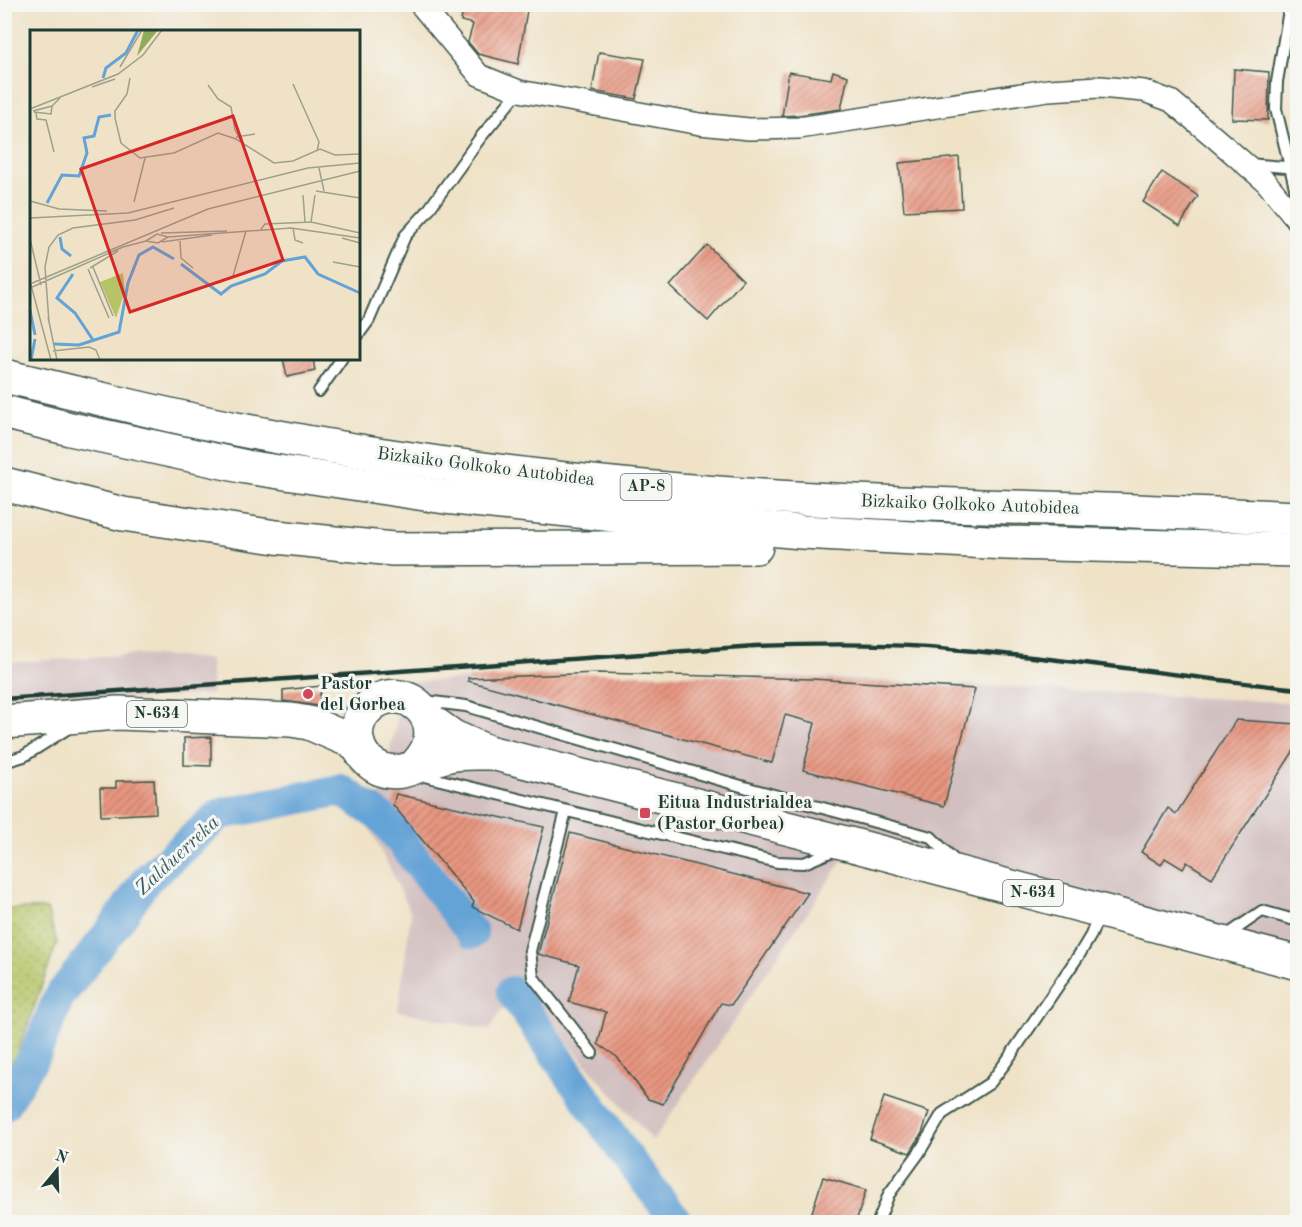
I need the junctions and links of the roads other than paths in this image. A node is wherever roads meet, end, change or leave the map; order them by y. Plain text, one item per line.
1 (420, 4) edge
2 (1290, 4) edge
3 (519, 91) junction
4 (1245, 164) junction
5 (1293, 167) edge
6 (1298, 200) edge
7 (1298, 220) edge
8 (360, 332) edge
9 (4, 359) edge
10 (341, 360) edge
11 (4, 376) edge
12 (319, 391) dead end
13 (88, 395) junction
14 (4, 412) edge
15 (4, 484) edge
16 (1298, 518) edge
17 (1006, 543) junction
18 (1298, 550) edge
19 (368, 707) junction
20 (418, 709) junction
21 (87, 716) junction
22 (4, 722) edge
23 (309, 723) junction
24 (358, 744) junction
25 (488, 752) junction
26 (4, 762) edge
27 (409, 768) junction
28 (566, 811) junction
29 (849, 844) junction
30 (968, 876) junction
31 (1100, 911) junction
32 (1298, 921) edge
33 (1218, 941) junction
34 (1298, 963) edge
35 (592, 1053) dead end
36 (878, 1222) edge

1 - 3 street
2 - 5 lane
3 - 4 street
3 - 8 lane
4 - 5 lane
4 - 7 street
5 - 6 lane
9 - 13 highway
10 - 12 lane
11 - 13 highway, Bizkaiko Golkoko Autobidea / AP-8
13 - 16 highway, Bizkaiko Golkoko Autobidea / AP-8
14 - 17 highway, Bizkaiko Golkoko Autobidea / AP-8
15 - 17 highway
17 - 18 highway, Bizkaiko Golkoko Autobidea / AP-8
19 - 20 highway, N-634
19 - 23 highway, N-634
19 - 24 highway
20 - 25 highway, N-634
20 - 27 highway
20 - 30 lane
21 - 22 highway, N-634
21 - 23 highway, N-634
21 - 26 lane
23 - 24 highway, N-634
24 - 27 highway, N-634
25 - 27 highway, N-634
25 - 29 highway, N-634
27 - 28 lane
28 - 29 lane
28 - 35 lane
29 - 30 highway, N-634
30 - 31 highway, N-634
31 - 33 highway, N-634
31 - 36 lane
32 - 33 lane
33 - 34 highway, N-634

